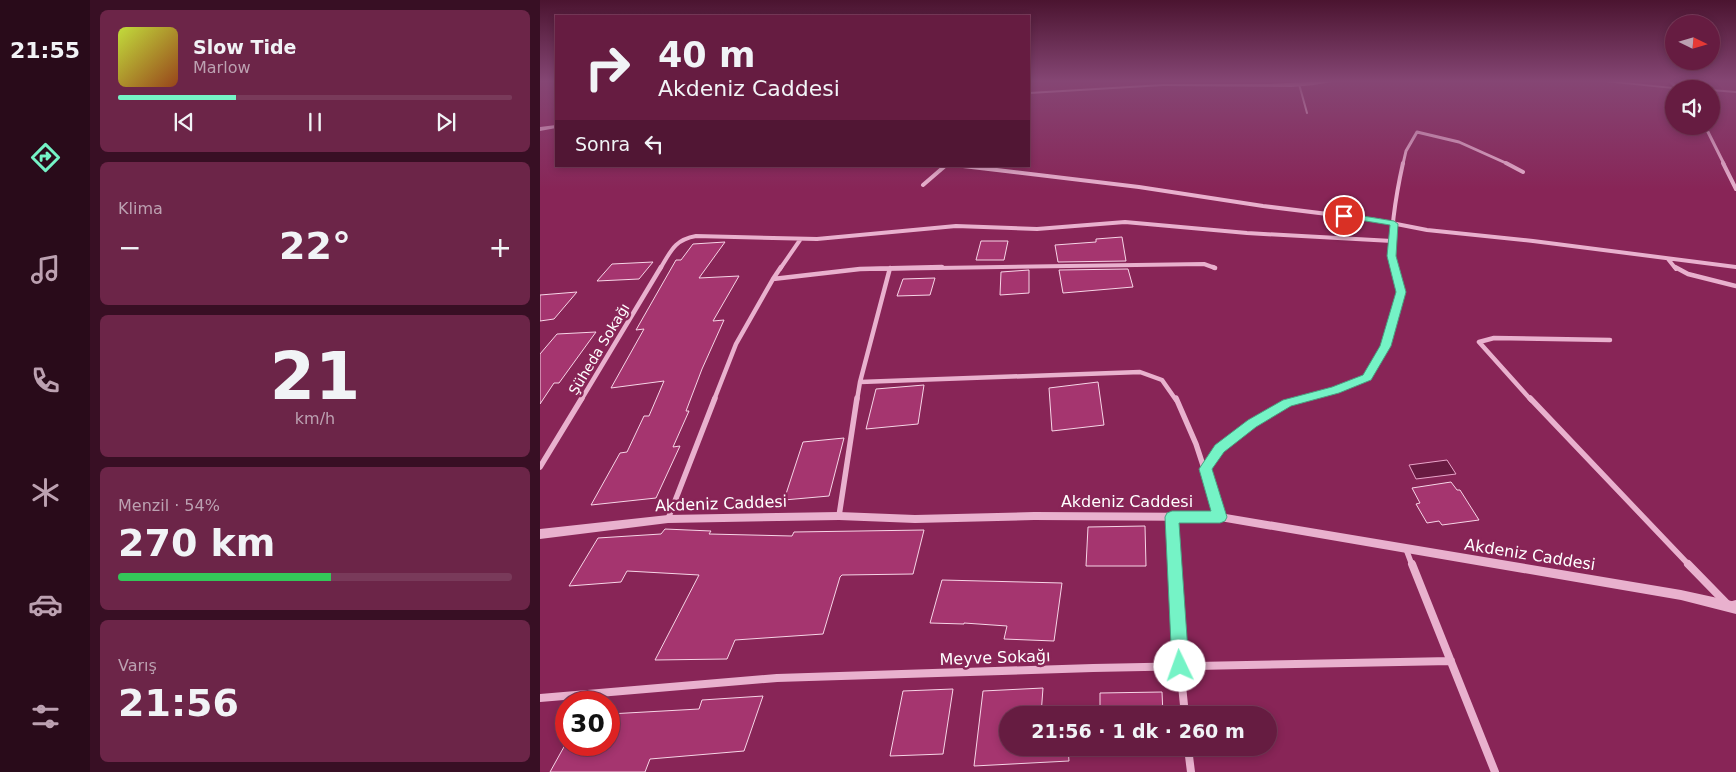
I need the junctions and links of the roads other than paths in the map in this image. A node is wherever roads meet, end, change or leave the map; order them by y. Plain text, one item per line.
1 (555, 127) edge
2 (540, 129) edge
3 (1709, 135) edge
4 (944, 167) edge
5 (971, 167) edge
6 (1523, 172) dead end
7 (923, 185) dead end
8 (1736, 189) edge
9 (1394, 224) junction
10 (800, 240) junction
11 (1392, 241) junction
12 (1668, 259) junction
13 (1736, 267) edge
14 (890, 268) junction
15 (1215, 268) dead end
16 (774, 279) junction
17 (1736, 286) edge
18 (1610, 340) dead end
19 (860, 382) junction
20 (540, 467) edge
21 (1205, 469) junction
22 (839, 516) junction
23 (1172, 517) junction
24 (1220, 517) junction
25 (668, 519) junction
26 (540, 534) edge
27 (1406, 549) junction
28 (1734, 606) edge
29 (1451, 660) junction
30 (1180, 666) junction
31 (540, 698) edge
32 (1184, 706) edge
33 (1189, 756) edge
34 (1191, 772) edge
35 (1495, 772) edge

1 - 2 street
3 - 8 street
4 - 7 street
5 - 9 street
6 - 9 street
9 - 11 street
9 - 12 street
10 - 11 street
10 - 16 street
10 - 20 street, Şüheda Sokağı
11 - 21 street
12 - 13 street
12 - 17 street
14 - 15 street
14 - 16 street
14 - 19 street
16 - 25 street
18 - 28 street
19 - 21 street
19 - 22 street
21 - 24 street
22 - 23 street, Akdeniz Caddesi
22 - 25 street, Akdeniz Caddesi
23 - 24 street, Akdeniz Caddesi
23 - 30 street
24 - 27 street, Akdeniz Caddesi
25 - 26 street, Akdeniz Caddesi
27 - 28 street, Akdeniz Caddesi
27 - 29 street
29 - 30 street, Meyve Sokağı
29 - 35 street
30 - 31 street, Meyve Sokağı
30 - 32 street
33 - 34 street

